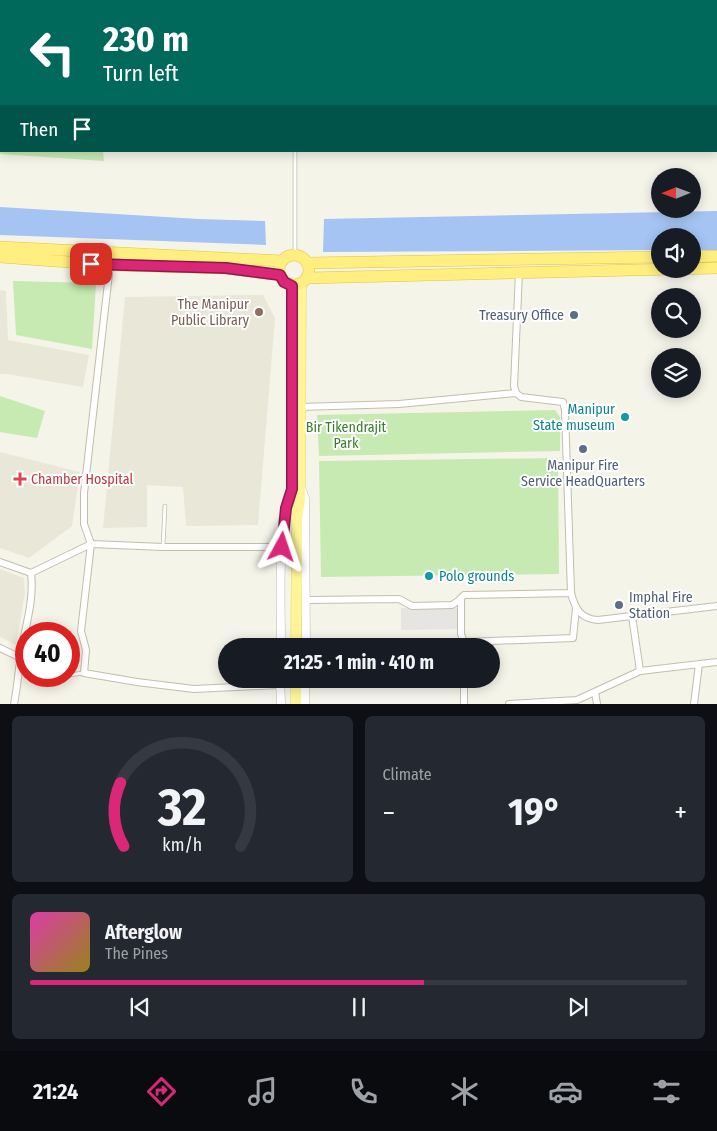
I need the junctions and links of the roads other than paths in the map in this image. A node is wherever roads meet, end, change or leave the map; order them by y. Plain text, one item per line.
1 (295, 152) edge
2 (0, 247) edge
3 (295, 255) junction
4 (717, 256) edge
5 (0, 257) edge
6 (651, 257) edge
7 (701, 257) edge
8 (282, 261) junction
9 (308, 262) junction
10 (110, 265) junction
11 (717, 268) edge
12 (519, 272) junction
13 (280, 275) junction
14 (300, 282) junction
15 (296, 353) junction
16 (516, 393) junction
17 (300, 407) junction
18 (296, 487) junction
19 (165, 506) dead end
20 (91, 544) junction
21 (163, 547) junction
22 (282, 547) junction
23 (0, 562) edge
24 (32, 573) junction
25 (571, 593) junction
26 (461, 598) junction
27 (307, 600) junction
28 (717, 606) edge
29 (576, 608) junction
30 (632, 616) junction
31 (27, 622) edge
32 (281, 638) edge
33 (296, 638) edge
34 (306, 638) edge
35 (462, 638) edge
36 (500, 642) edge
37 (0, 648) edge
38 (15, 655) edge
39 (717, 662) edge
40 (699, 664) junction
41 (640, 671) junction
42 (84, 673) junction
43 (80, 674) edge
44 (19, 687) edge
45 (218, 687) edge
46 (280, 688) edge
47 (296, 688) edge
48 (305, 688) edge
49 (464, 688) edge
50 (595, 692) junction
51 (14, 704) edge
52 (281, 704) edge
53 (296, 704) edge
54 (305, 704) edge
55 (464, 704) edge
56 (509, 704) edge
57 (598, 704) edge
58 (694, 704) edge

1 - 3 lane
2 - 8 highway
3 - 8 highway
3 - 9 highway
4 - 7 highway
5 - 10 highway
6 - 9 highway
8 - 13 highway
9 - 14 highway
10 - 13 highway
10 - 20 street
11 - 12 highway
12 - 14 highway
12 - 16 street
13 - 14 highway
14 - 15 main road
15 - 17 main road
15 - 18 main road
16 - 17 street
16 - 25 street
17 - 18 main road
18 - 22 street
18 - 27 street
18 - 33 main road
19 - 21 lane
20 - 21 street
20 - 24 street
20 - 42 street
21 - 22 street
22 - 32 street
23 - 24 street
24 - 31 street
25 - 26 street
25 - 29 street
26 - 27 street
26 - 35 street
27 - 34 street
28 - 30 street
29 - 30 street
29 - 36 street
30 - 41 street
37 - 38 street
39 - 40 street
40 - 41 street
40 - 58 street
41 - 50 street
42 - 43 lane
42 - 45 street
44 - 51 street
46 - 52 street
47 - 53 main road
48 - 54 street
49 - 55 street
50 - 56 street
50 - 57 street

